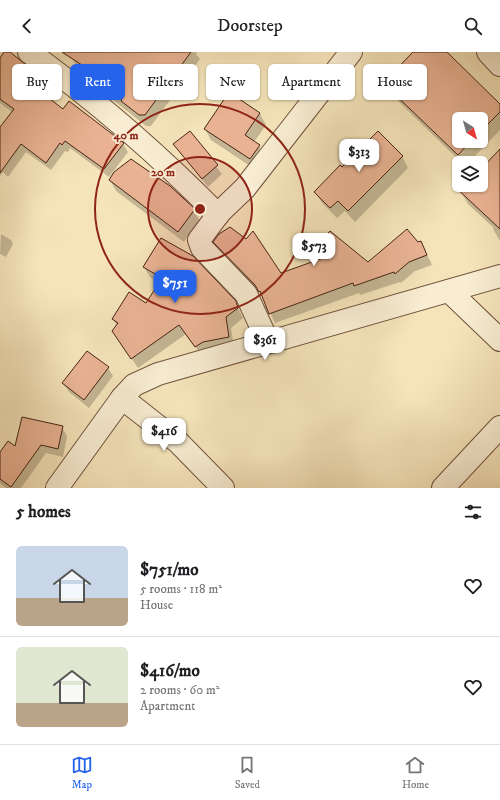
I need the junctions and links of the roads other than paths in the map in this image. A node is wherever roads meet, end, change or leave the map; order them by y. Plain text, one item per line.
1 (29, 52) edge
2 (352, 52) edge
3 (488, 52) edge
4 (500, 65) edge
5 (218, 215) junction
6 (500, 276) edge
7 (449, 291) junction
8 (500, 340) edge
9 (268, 342) junction
10 (122, 398) junction
11 (500, 426) edge
12 (57, 488) edge
13 (223, 488) edge
14 (443, 488) edge

1 - 5 street
2 - 5 street
3 - 4 street
5 - 9 street
6 - 7 street
7 - 8 street
7 - 9 street
9 - 10 street
10 - 12 street
10 - 13 street
11 - 14 street

